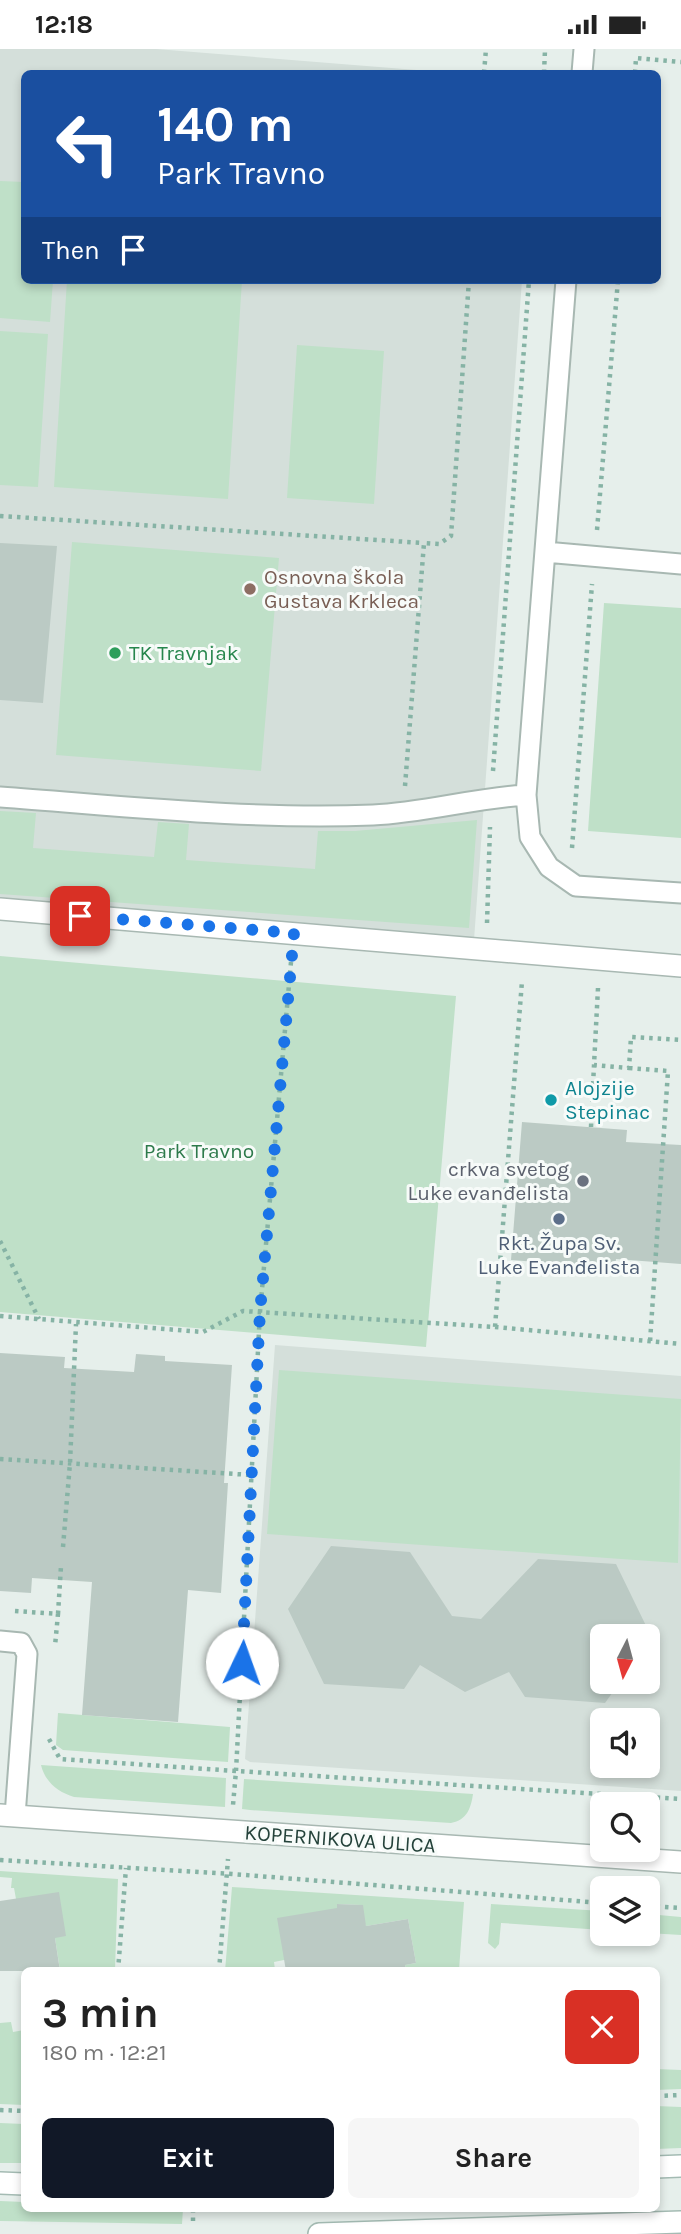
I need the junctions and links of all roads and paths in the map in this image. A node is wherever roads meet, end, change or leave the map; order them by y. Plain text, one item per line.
1 (486, 49) edge
2 (584, 49) edge
3 (545, 50) edge
4 (681, 62) edge
5 (484, 70) edge
6 (544, 70) edge
7 (582, 70) edge
8 (635, 70) edge
9 (469, 284) edge
10 (529, 284) edge
11 (566, 284) edge
12 (0, 516) edge
13 (424, 543) junction
14 (545, 552) junction
15 (681, 564) edge
16 (493, 781) dead end
17 (405, 787) dead end
18 (526, 795) junction
19 (0, 797) edge
20 (490, 826) dead end
21 (681, 893) edge
22 (0, 909) edge
23 (294, 933) junction
24 (486, 949) junction
25 (524, 953) junction
26 (600, 960) junction
27 (681, 966) edge
28 (681, 1040) edge
29 (594, 1065) junction
30 (629, 1069) junction
31 (591, 1127) dead end
32 (0, 1241) edge
33 (260, 1312) junction
34 (0, 1316) edge
35 (39, 1320) junction
36 (76, 1324) junction
37 (495, 1327) junction
38 (650, 1342) junction
39 (681, 1344) edge
40 (0, 1459) edge
41 (70, 1463) junction
42 (251, 1475) junction
43 (63, 1547) dead end
44 (61, 1566) dead end
45 (12, 1611) dead end
46 (58, 1614) junction
47 (0, 1641) edge
48 (55, 1655) dead end
49 (49, 1738) dead end
50 (236, 1771) junction
51 (681, 1799) edge
52 (7, 1816) edge
53 (0, 1860) edge
54 (681, 1862) edge
55 (126, 1868) junction
56 (227, 1874) junction
57 (590, 1902) edge
58 (660, 1907) edge
59 (681, 1908) edge
60 (118, 1967) edge
61 (219, 1967) edge
62 (681, 2095) edge
63 (660, 2096) edge
64 (0, 2110) edge
65 (21, 2111) edge
66 (681, 2166) edge
67 (660, 2167) edge
68 (0, 2183) edge
69 (21, 2184) edge
70 (193, 2212) edge
71 (193, 2221) dead end
72 (681, 2222) edge
73 (319, 2234) edge

1 - 5 path
2 - 7 lane
3 - 6 path
4 - 8 path
9 - 13 path
10 - 16 path
11 - 14 lane
12 - 13 path
13 - 17 path
14 - 15 lane
14 - 18 lane
18 - 19 lane
18 - 21 lane
20 - 24 path
22 - 23 street
23 - 24 street
23 - 33 path
24 - 25 street
25 - 26 street
25 - 37 path
26 - 27 street
26 - 29 path
28 - 30 path
29 - 30 path
29 - 31 path
30 - 38 path
32 - 35 path
33 - 36 path
33 - 37 path
33 - 42 path
34 - 35 path
35 - 36 path
36 - 41 path
37 - 38 path
38 - 39 path
40 - 41 path
41 - 42 path
41 - 43 path
42 - 50 path
44 - 46 path
45 - 46 path
46 - 48 path
47 - 52 lane
49 - 50 path
50 - 51 path
52 - 54 street, KOPERNIKOVA ULICA
53 - 55 path
55 - 56 path
55 - 60 path
56 - 57 path
56 - 61 path
58 - 59 path
62 - 63 path
64 - 65 path
66 - 67 street
68 - 69 street
70 - 71 path
72 - 73 street

